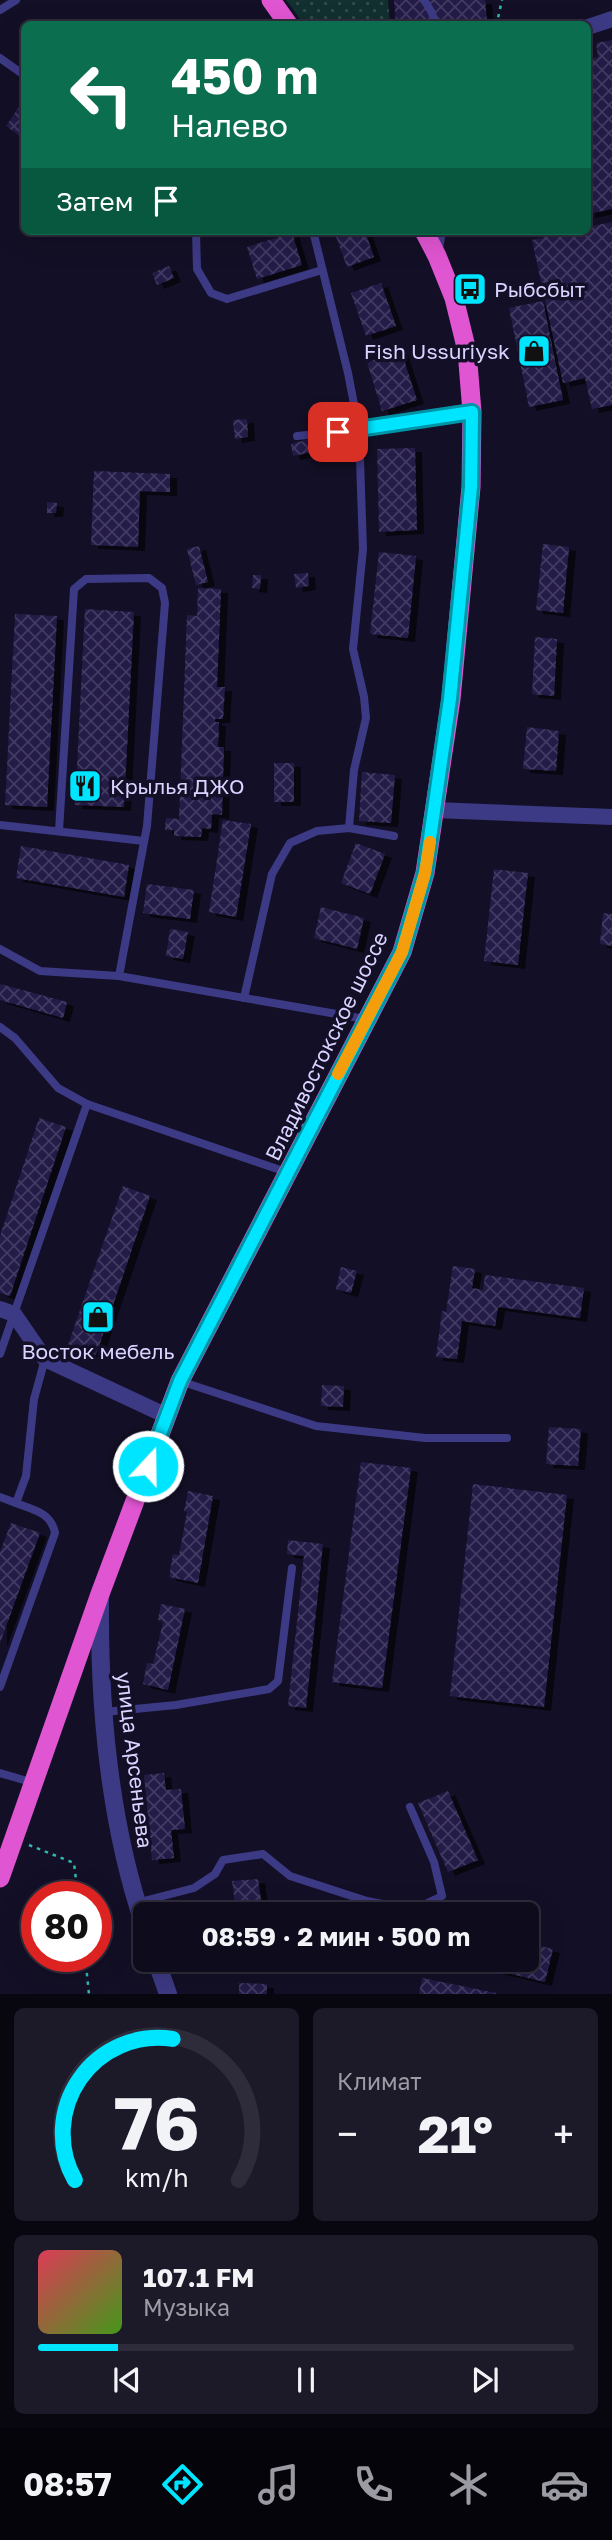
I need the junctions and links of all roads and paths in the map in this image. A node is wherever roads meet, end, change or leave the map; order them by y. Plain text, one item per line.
1 (16, 0) edge
2 (271, 0) edge
3 (424, 0) edge
4 (502, 0) edge
5 (0, 10) edge
6 (612, 19) edge
7 (286, 21) edge
8 (434, 21) edge
9 (496, 21) edge
10 (591, 26) edge
11 (0, 58) edge
12 (21, 73) edge
13 (196, 235) edge
14 (314, 235) edge
15 (426, 235) edge
16 (441, 235) edge
17 (437, 256) junction
18 (323, 270) junction
19 (472, 412) junction
20 (359, 430) junction
21 (297, 436) dead end
22 (435, 810) junction
23 (612, 817) edge
24 (0, 825) edge
25 (349, 828) junction
26 (59, 831) junction
27 (394, 836) dead end
28 (144, 841) junction
29 (0, 950) edge
30 (119, 976) junction
31 (244, 998) junction
32 (365, 1019) junction
33 (0, 1027) edge
34 (87, 1104) junction
35 (289, 1173) junction
36 (7, 1312) edge
37 (0, 1354) edge
38 (45, 1359) junction
39 (180, 1381) junction
40 (167, 1416) junction
41 (507, 1438) dead end
42 (0, 1497) edge
43 (16, 1503) junction
44 (292, 1568) dead end
45 (100, 1594) junction
46 (0, 1687) edge
47 (101, 1712) junction
48 (0, 1773) edge
49 (34, 1783) junction
50 (410, 1807) dead end
51 (25, 1843) dead end
52 (0, 1878) edge
53 (76, 1881) edge
54 (136, 1902) edge
55 (140, 1902) edge
56 (373, 1902) edge
57 (430, 1902) edge
58 (87, 1972) edge
59 (160, 1972) edge
60 (89, 1994) edge
61 (168, 1994) edge

1 - 5 lane
2 - 7 highway
3 - 8 lane
4 - 9 path
6 - 10 street
11 - 12 lane
13 - 18 lane
14 - 18 lane
15 - 17 highway, Владивостокское шоссе
16 - 17 lane
17 - 19 highway, Владивостокское шоссе
18 - 20 lane
19 - 20 lane
19 - 22 highway, Владивостокское шоссе
20 - 21 lane
20 - 25 lane
22 - 23 street
22 - 32 highway, Владивостокское шоссе
24 - 26 lane
25 - 27 lane
25 - 31 lane
26 - 28 lane
26 - 28 lane
28 - 30 lane
29 - 30 lane
30 - 31 lane
31 - 32 lane
32 - 35 highway, Владивостокское шоссе
33 - 34 lane
34 - 35 lane
34 - 36 lane
35 - 39 highway, Владивостокское шоссе
36 - 37 lane
36 - 38 street
38 - 40 street
38 - 43 lane
39 - 40 highway, Владивостокское шоссе
39 - 41 lane
40 - 45 highway, Владивостокское шоссе
42 - 43 lane
43 - 46 lane
44 - 47 lane
45 - 47 street, улица Арсеньева
45 - 49 highway, Владивостокское шоссе
47 - 54 street, улица Арсеньева
48 - 49 lane
49 - 52 highway, Владивостокское шоссе
50 - 57 lane
51 - 53 path
55 - 56 lane
58 - 60 path
59 - 61 street

